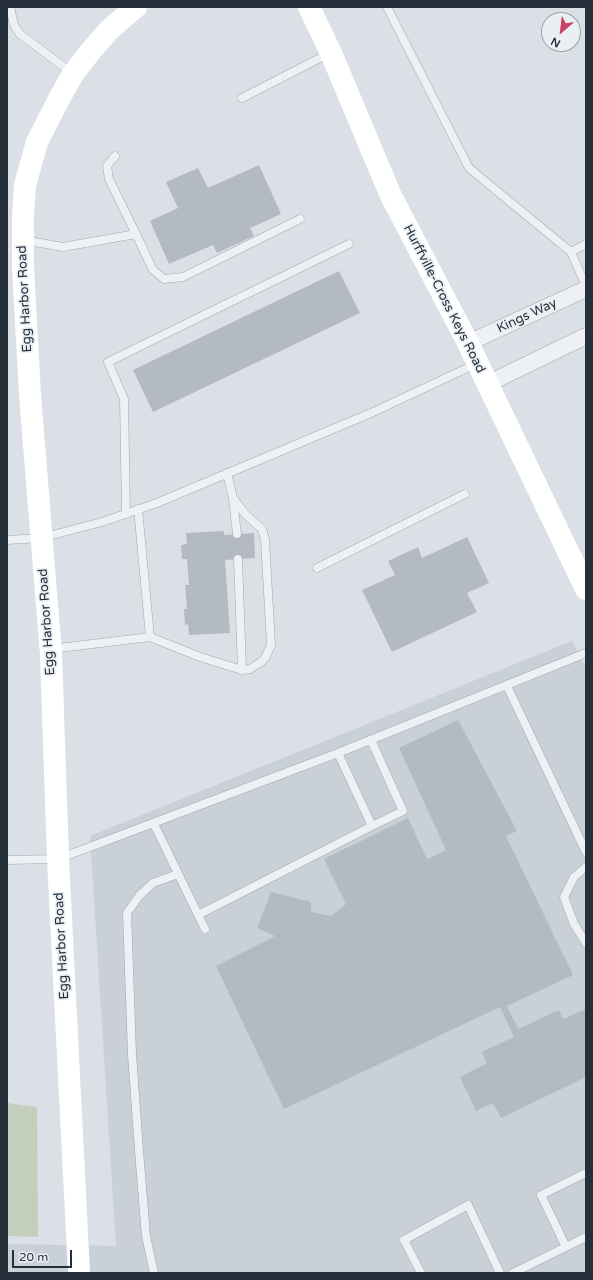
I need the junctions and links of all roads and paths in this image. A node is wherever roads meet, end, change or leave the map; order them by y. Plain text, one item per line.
1 (10, 7) edge
2 (136, 7) edge
3 (309, 7) edge
4 (387, 7) edge
5 (331, 53) junction
6 (73, 74) junction
7 (242, 98) dead end
8 (115, 156) dead end
9 (300, 219) dead end
10 (136, 234) junction
11 (22, 240) junction
12 (349, 244) dead end
13 (586, 244) edge
14 (571, 252) junction
15 (586, 288) edge
16 (586, 336) edge
17 (468, 343) junction
18 (477, 363) junction
19 (487, 384) junction
20 (227, 473) junction
21 (465, 494) dead end
22 (233, 498) junction
23 (138, 510) junction
24 (126, 514) junction
25 (237, 534) dead end
26 (41, 538) junction
27 (7, 540) edge
28 (238, 559) dead end
29 (317, 568) dead end
30 (586, 589) edge
31 (150, 637) junction
32 (50, 649) junction
33 (586, 653) edge
34 (242, 670) junction
35 (507, 686) junction
36 (371, 740) junction
37 (338, 753) junction
38 (154, 824) junction
39 (372, 826) junction
40 (586, 852) edge
41 (58, 859) junction
42 (7, 860) edge
43 (586, 867) edge
44 (178, 874) junction
45 (198, 915) junction
46 (205, 929) dead end
47 (586, 943) edge
48 (586, 1173) edge
49 (586, 1237) edge
50 (566, 1247) junction
51 (80, 1273) edge
52 (154, 1273) edge
53 (421, 1273) edge
54 (500, 1273) edge
55 (513, 1273) edge

1 - 6 lane
2 - 6 main road, Egg Harbor Road
3 - 5 main road, Hurffville-Cross Keys Road
4 - 14 lane
5 - 7 lane
5 - 17 main road, Hurffville-Cross Keys Road
6 - 11 main road, Egg Harbor Road
8 - 10 lane
9 - 10 lane
10 - 11 lane
11 - 26 main road, Egg Harbor Road
12 - 24 lane
13 - 14 lane
14 - 15 lane
15 - 17 street, Kings Way
16 - 19 street
17 - 18 main road, Hurffville-Cross Keys Road
18 - 19 main road, Hurffville-Cross Keys Road
18 - 20 lane
19 - 30 main road, Hurffville-Cross Keys Road
20 - 22 lane
20 - 23 lane
21 - 29 lane
22 - 25 lane
22 - 34 lane
23 - 24 lane
23 - 31 lane
24 - 26 lane
26 - 27 lane
26 - 32 main road, Egg Harbor Road
28 - 34 lane
31 - 32 lane
31 - 34 lane
32 - 41 main road, Egg Harbor Road
33 - 35 lane
35 - 36 lane
35 - 40 lane
36 - 37 lane
36 - 39 lane
37 - 38 lane
37 - 39 lane
38 - 41 lane
38 - 44 lane
39 - 45 lane
41 - 42 lane
41 - 51 main road, Egg Harbor Road
43 - 47 lane
44 - 45 lane
44 - 52 lane
45 - 46 lane
48 - 50 lane
49 - 50 lane
50 - 55 lane
53 - 54 lane

